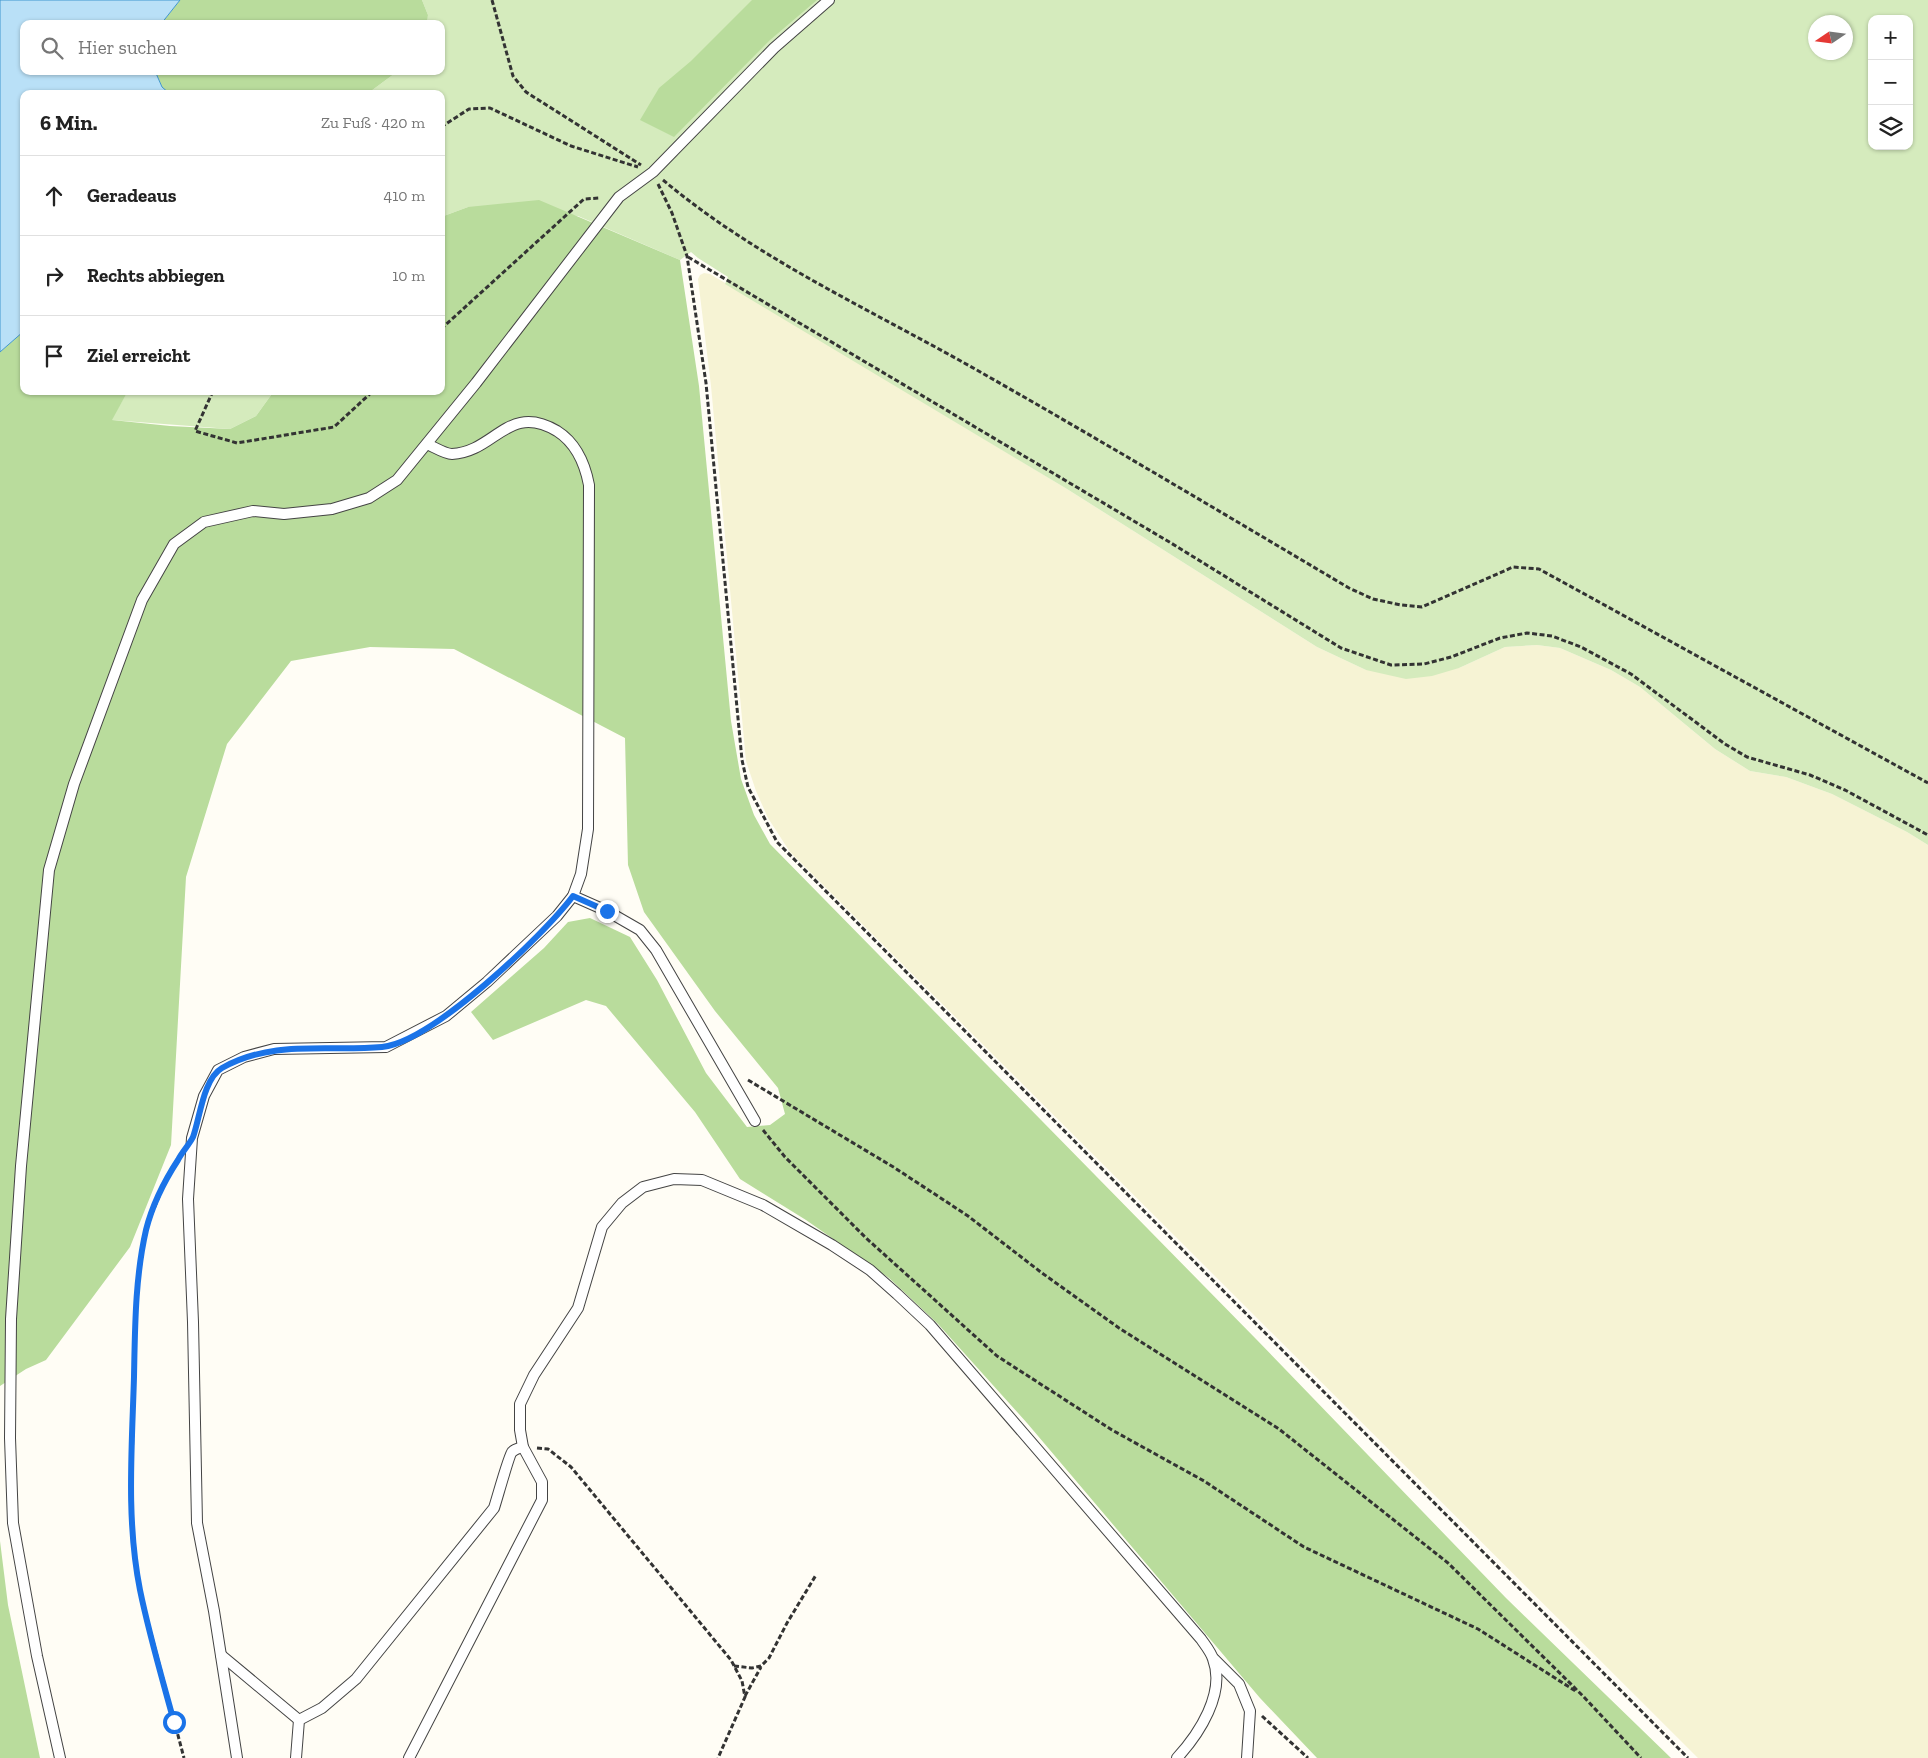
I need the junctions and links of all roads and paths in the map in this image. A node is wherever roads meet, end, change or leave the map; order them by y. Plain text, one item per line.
1 (492, 0) edge
2 (829, 0) edge
3 (445, 124) edge
4 (653, 172) junction
5 (619, 197) junction
6 (687, 256) junction
7 (445, 325) edge
8 (212, 395) edge
9 (369, 395) edge
10 (427, 444) junction
11 (1928, 783) edge
12 (1928, 834) edge
13 (573, 896) junction
14 (744, 1078) dead end
15 (755, 1121) joint
16 (177, 1161) dead end
17 (523, 1447) junction
18 (816, 1575) dead end
19 (221, 1655) junction
20 (1213, 1659) junction
21 (734, 1666) junction
22 (762, 1666) junction
23 (1583, 1696) junction
24 (744, 1697) junction
25 (1250, 1711) junction
26 (299, 1720) junction
27 (60, 1758) edge
28 (184, 1758) edge
29 (237, 1758) edge
30 (296, 1758) edge
31 (410, 1758) edge
32 (718, 1758) edge
33 (1177, 1758) edge
34 (1247, 1758) edge
35 (1308, 1758) edge
36 (1641, 1758) edge
37 (1688, 1758) edge

1 - 4 path
2 - 4 lane
3 - 4 path
4 - 5 lane
4 - 6 path
4 - 11 path
5 - 7 path
5 - 10 lane
6 - 12 path
6 - 37 path
8 - 9 path
10 - 13 lane
10 - 27 lane
13 - 15 lane
13 - 19 lane
14 - 23 path
15 - 23 path
16 - 28 path
17 - 20 lane
17 - 21 path
17 - 26 lane
17 - 31 lane
18 - 22 path
19 - 26 lane
19 - 29 lane
20 - 25 lane
20 - 33 lane
21 - 22 path
21 - 24 path
22 - 24 path
23 - 36 path
24 - 32 path
25 - 34 lane
25 - 35 path
26 - 30 lane

